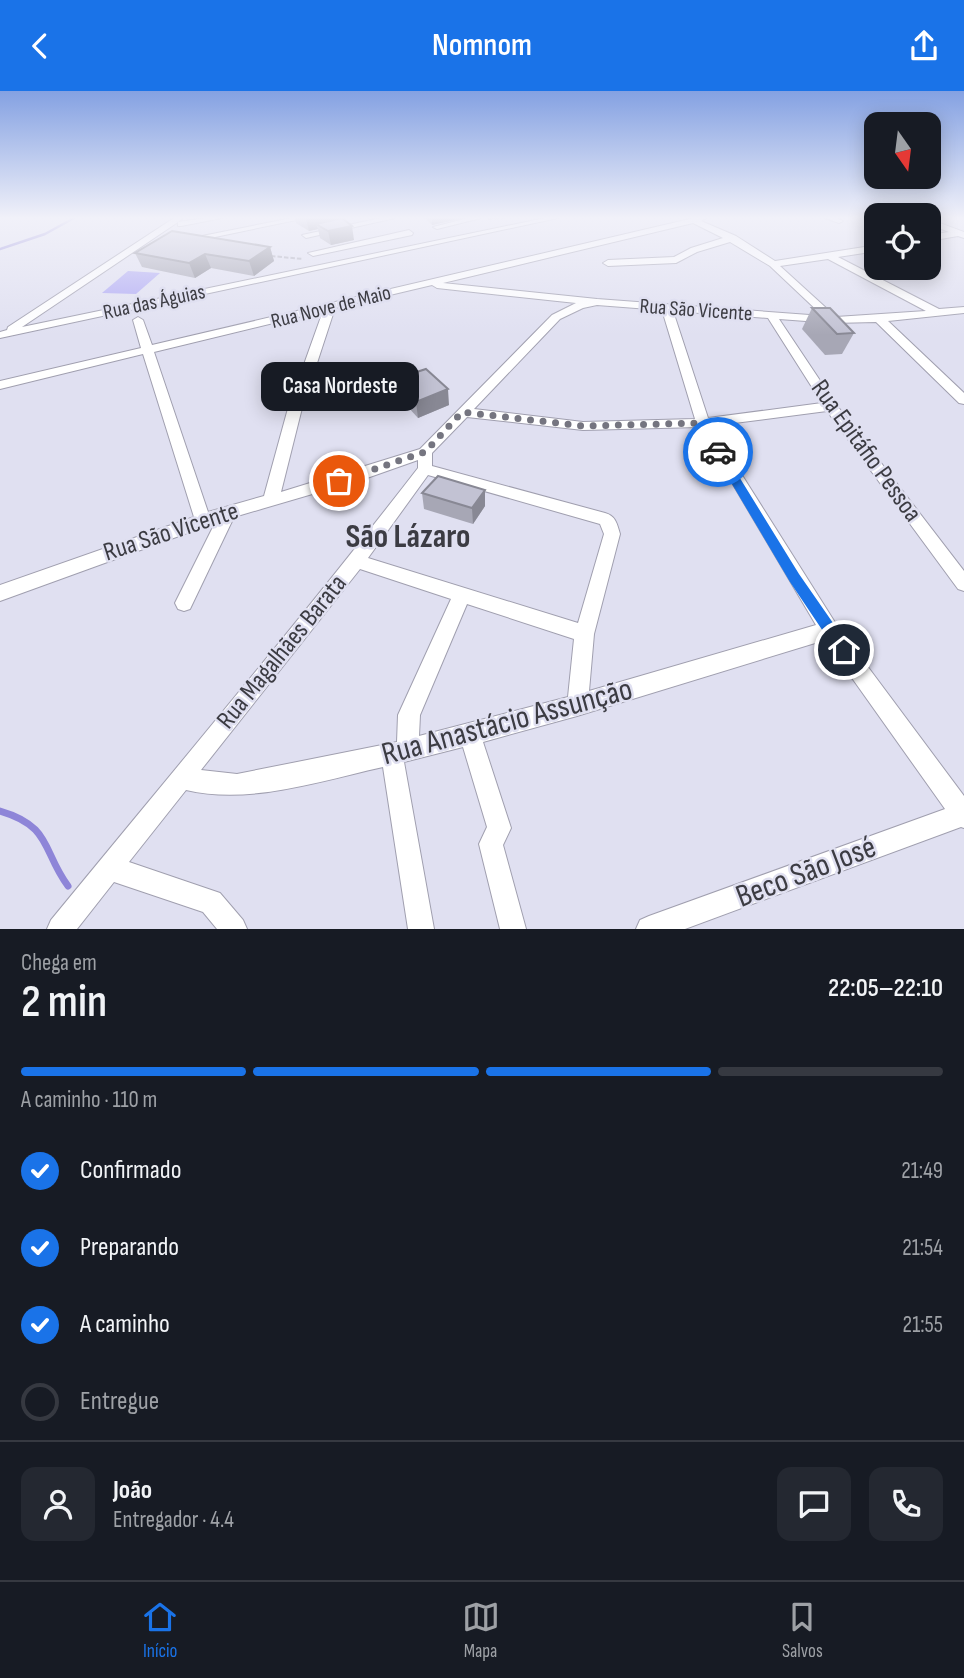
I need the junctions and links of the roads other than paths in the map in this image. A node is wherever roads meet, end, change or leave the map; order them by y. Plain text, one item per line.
1 (107, 257) edge
2 (122, 257) edge
3 (364, 257) edge
4 (537, 257) edge
5 (681, 257) edge
6 (762, 257) edge
7 (831, 257) joint
8 (608, 263) dead end
9 (773, 264) junction
10 (76, 277) junction
11 (88, 278) junction
12 (428, 283) junction
13 (597, 302) junction
14 (330, 307) junction
15 (666, 307) junction
16 (964, 310) edge
17 (940, 314) junction
18 (771, 315) junction
19 (138, 320) dead end
20 (833, 320) junction
21 (879, 320) junction
22 (1, 333) edge
23 (146, 352) junction
24 (0, 385) edge
25 (964, 400) edge
26 (830, 406) junction
27 (462, 412) junction
28 (703, 423) junction
29 (425, 460) junction
30 (271, 500) junction
31 (228, 513) junction
32 (203, 520) junction
33 (356, 561) junction
34 (957, 567) edge
35 (964, 584) edge
36 (0, 593) edge
37 (462, 595) junction
38 (184, 603) dead end
39 (829, 630) junction
40 (584, 633) junction
41 (576, 706) junction
42 (470, 735) junction
43 (400, 751) junction
44 (181, 777) junction
45 (963, 815) edge
46 (109, 868) junction
47 (680, 925) edge
48 (60, 929) edge
49 (234, 929) edge
50 (421, 929) edge
51 (513, 929) edge
52 (649, 929) edge

1 - 10 street
2 - 11 street
3 - 22 street, Rua das Águias
4 - 12 street, Rua Nove de Maio
5 - 8 street
6 - 9 street
7 - 9 street
7 - 17 street
9 - 20 street
10 - 11 street
10 - 22 street
11 - 22 street
12 - 13 street, Rua São Vicente
12 - 14 street, Rua Nove de Maio
13 - 15 street, Rua São Vicente
13 - 27 street, Rua Magalhães Barata
14 - 23 street, Rua Nove de Maio
14 - 30 street
15 - 18 street, Rua São Vicente
15 - 28 street
16 - 17 street, Rua São Vicente
17 - 21 street, Rua São Vicente
18 - 20 street, Rua São Vicente
18 - 26 street, Rua Epitáfio Pessoa
19 - 23 street
20 - 21 street, Rua São Vicente
21 - 25 street
23 - 24 street, Rua Nove de Maio
23 - 32 street
26 - 28 street
26 - 34 street, Rua Epitáfio Pessoa
27 - 28 street
27 - 29 street, Rua Magalhães Barata
28 - 39 street
29 - 30 street, Rua São Vicente
29 - 33 street, Rua Magalhães Barata
29 - 40 street
30 - 31 street, Rua São Vicente
31 - 32 street, Rua São Vicente
31 - 38 street
32 - 36 street, Rua São Vicente
33 - 37 street
33 - 44 street, Rua Magalhães Barata
34 - 35 street, Rua Epitáfio Pessoa
37 - 40 street
37 - 43 street
39 - 41 street, Rua Anastácio Assunção
39 - 45 street
40 - 41 street
41 - 42 street, Rua Anastácio Assunção
42 - 43 street, Rua Anastácio Assunção
42 - 51 street
43 - 44 street, Rua Anastácio Assunção
43 - 50 street
44 - 46 street, Rua Magalhães Barata
45 - 47 street, Beco São José
46 - 48 street, Rua Magalhães Barata
46 - 49 street
47 - 52 street, Beco São José

